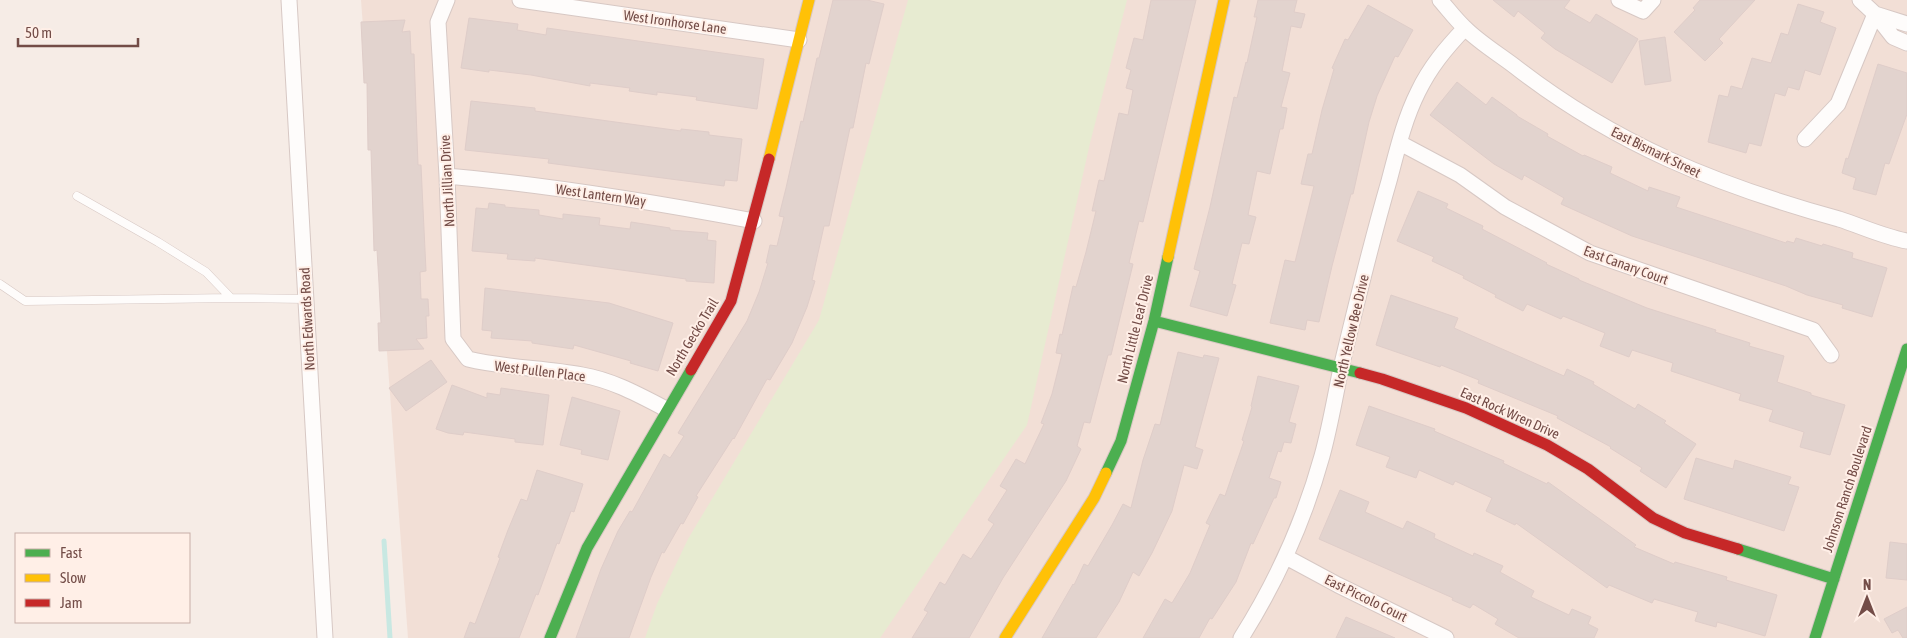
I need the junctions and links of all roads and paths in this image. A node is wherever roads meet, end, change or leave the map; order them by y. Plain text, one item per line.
1 (289, 0) edge
2 (447, 0) edge
3 (520, 0) edge
4 (809, 0) edge
5 (1224, 0) edge
6 (1440, 0) edge
7 (1619, 0) edge
8 (1653, 0) edge
9 (1860, 0) edge
10 (1875, 14) junction
11 (1907, 24) edge
12 (1465, 28) junction
13 (799, 40) junction
14 (1907, 43) edge
15 (1805, 139) dead end
16 (1400, 143) junction
17 (447, 176) junction
18 (77, 196) dead end
19 (754, 221) junction
20 (1907, 241) edge
21 (0, 284) edge
22 (231, 298) junction
23 (306, 299) junction
24 (1154, 321) junction
25 (1907, 349) edge
26 (1831, 355) dead end
27 (468, 359) joint
28 (1341, 368) junction
29 (666, 409) junction
30 (1286, 556) junction
31 (1834, 579) junction
32 (326, 638) edge
33 (550, 638) edge
34 (1005, 638) edge
35 (1241, 638) edge
36 (1446, 638) edge
37 (1815, 638) edge

1 - 23 street, North Edwards Road
2 - 17 street, North Jillian Drive
3 - 13 street, West Ironhorse Lane
4 - 13 street, North Gecko Trail
5 - 24 street, North Little Leaf Drive
6 - 12 street, East Bismark Street
7 - 8 street
9 - 10 street
10 - 11 street
10 - 14 street
10 - 15 street
12 - 16 street, North Yellow Bee Drive
12 - 20 street, East Bismark Street
13 - 19 street, North Gecko Trail
16 - 26 street, East Canary Court
16 - 28 street, North Yellow Bee Drive
17 - 19 street, West Lantern Way
17 - 27 street, North Jillian Drive
18 - 22 lane
19 - 29 street, North Gecko Trail
21 - 22 lane
22 - 23 lane
23 - 32 street, North Edwards Road
24 - 28 street, East Rock Wren Drive
24 - 34 street, North Little Leaf Drive
25 - 31 street, Johnson Ranch Boulevard
27 - 29 street, West Pullen Place
28 - 30 street, North Yellow Bee Drive
28 - 31 street, East Rock Wren Drive
29 - 33 street, North Gecko Trail
30 - 35 street, North Yellow Bee Drive
30 - 36 street, East Piccolo Court
31 - 37 street, Johnson Ranch Boulevard

